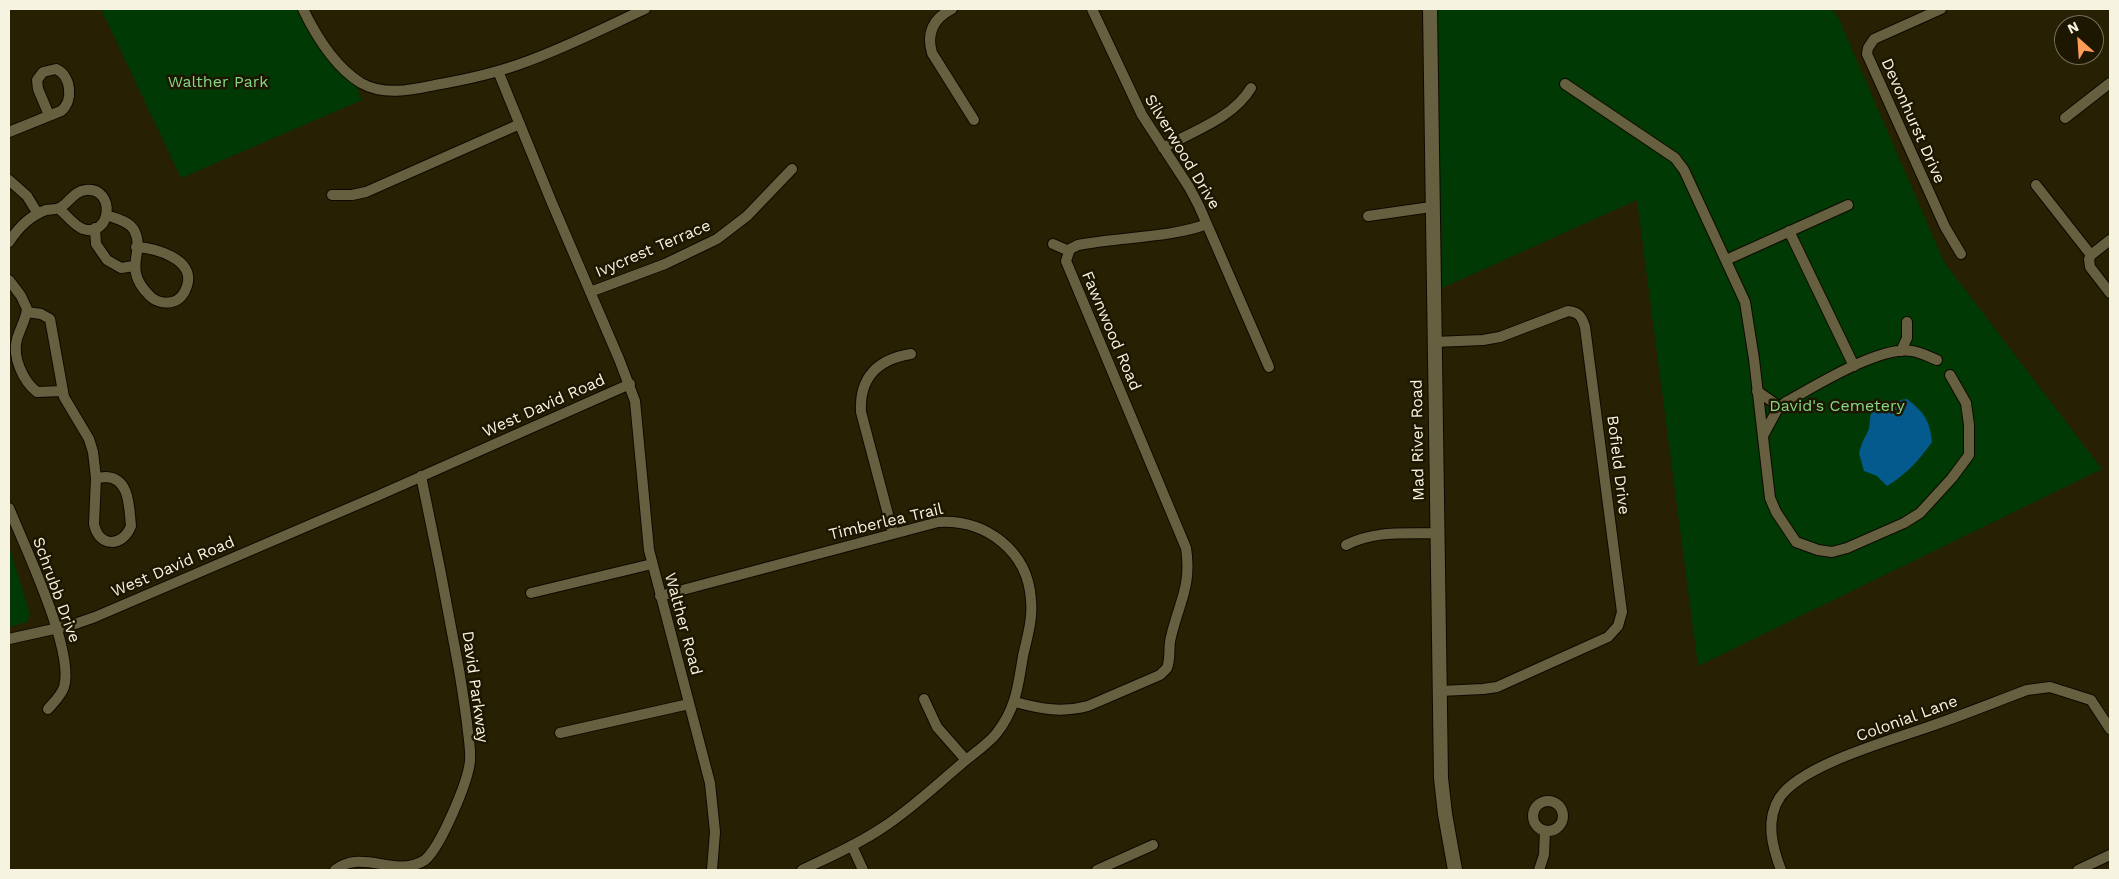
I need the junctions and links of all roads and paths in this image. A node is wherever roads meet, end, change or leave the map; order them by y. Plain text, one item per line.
1 (303, 9) edge
2 (645, 9) edge
3 (952, 9) edge
4 (1092, 9) edge
5 (1430, 9) edge
6 (1941, 9) edge
7 (498, 71) junction
8 (2110, 83) edge
9 (1565, 84) dead end
10 (1252, 88) dead end
11 (49, 115) dead end
12 (2064, 118) dead end
13 (974, 120) dead end
14 (520, 124) junction
15 (9, 132) edge
16 (1163, 148) junction
17 (792, 170) dead end
18 (9, 180) edge
19 (2036, 185) dead end
20 (332, 196) dead end
21 (1848, 204) dead end
22 (1431, 207) junction
23 (60, 208) junction
24 (38, 214) junction
25 (107, 216) junction
26 (1368, 216) dead end
27 (1207, 224) junction
28 (94, 228) junction
29 (1789, 231) junction
30 (9, 242) edge
31 (1053, 244) dead end
32 (2109, 245) edge
33 (136, 246) junction
34 (1069, 251) junction
35 (1961, 254) dead end
36 (2091, 255) junction
37 (1726, 260) junction
38 (134, 266) junction
39 (9, 280) edge
40 (590, 292) junction
41 (2110, 293) edge
42 (27, 312) junction
43 (1907, 322) dead end
44 (1434, 342) junction
45 (1901, 350) junction
46 (911, 354) dead end
47 (1937, 360) dead end
48 (1854, 366) junction
49 (1269, 367) dead end
50 (1950, 375) dead end
51 (630, 384) junction
52 (1757, 390) junction
53 (62, 391) junction
54 (1780, 407) junction
55 (1762, 436) junction
56 (421, 476) junction
57 (96, 478) junction
58 (9, 508) edge
59 (893, 533) junction
60 (1437, 533) junction
61 (1346, 545) dead end
62 (652, 564) junction
63 (531, 593) dead end
64 (660, 596) junction
65 (57, 629) junction
66 (9, 638) edge
67 (1440, 691) junction
68 (924, 699) dead end
69 (1015, 702) junction
70 (689, 704) junction
71 (48, 709) dead end
72 (2110, 729) edge
73 (560, 733) dead end
74 (966, 760) junction
75 (1545, 831) dead end
76 (1153, 845) dead end
77 (852, 846) junction
78 (2110, 855) edge
79 (335, 870) edge
80 (712, 870) edge
81 (802, 870) edge
82 (864, 870) edge
83 (1096, 870) edge
84 (1455, 870) edge
85 (1539, 870) edge
86 (1781, 870) edge
87 (2078, 870) edge

1 - 7 street
2 - 7 street
3 - 13 street
4 - 16 street, Silverwood Drive
5 - 22 street, Mad River Road
6 - 35 street, Devonhurst Drive
7 - 14 street, West David Road
8 - 12 street
9 - 37 street
10 - 16 street
11 - 15 street
14 - 20 street
14 - 40 street, West David Road
16 - 27 street, Silverwood Drive
17 - 40 street, Ivycrest Terrace
18 - 24 street
19 - 36 street
21 - 29 street
22 - 26 street
22 - 44 street, Mad River Road
23 - 24 street
23 - 25 street
23 - 28 street
24 - 30 street
25 - 28 street
25 - 33 street
27 - 34 street
27 - 49 street, Silverwood Drive
28 - 38 street
29 - 37 street
29 - 48 street
31 - 34 street
32 - 36 street
33 - 38 street
33 - 38 street
34 - 69 street, Fawnwood Road
36 - 41 street
37 - 52 street
39 - 42 street
40 - 51 street, West David Road
42 - 53 street
42 - 53 street
43 - 45 street
44 - 60 street, Mad River Road
44 - 67 street, Bofield Drive
45 - 47 street
45 - 48 street
46 - 59 street
48 - 54 street
50 - 55 street
51 - 56 street, West David Road
51 - 62 street, Walther Road
52 - 54 street
52 - 55 street
53 - 57 street
54 - 55 street
56 - 65 street, West David Road
56 - 79 street, David Parkway
57 - 57 street
58 - 65 street, Schrubb Drive
59 - 64 street, Timberlea Trail
59 - 69 street, Timberlea Trail
60 - 61 street
60 - 67 street, Mad River Road
62 - 63 street
62 - 64 street, Walther Road
64 - 70 street, Walther Road
65 - 66 street, West David Road
65 - 71 street, Schrubb Drive
67 - 84 street, Mad River Road
68 - 74 street
69 - 74 street, Timberlea Trail
70 - 73 street
70 - 80 street, Walther Road
72 - 86 street, Colonial Lane
74 - 77 street, Timberlea Trail
75 - 85 street
76 - 83 street
77 - 81 street, Timberlea Trail
77 - 82 street
78 - 87 street

